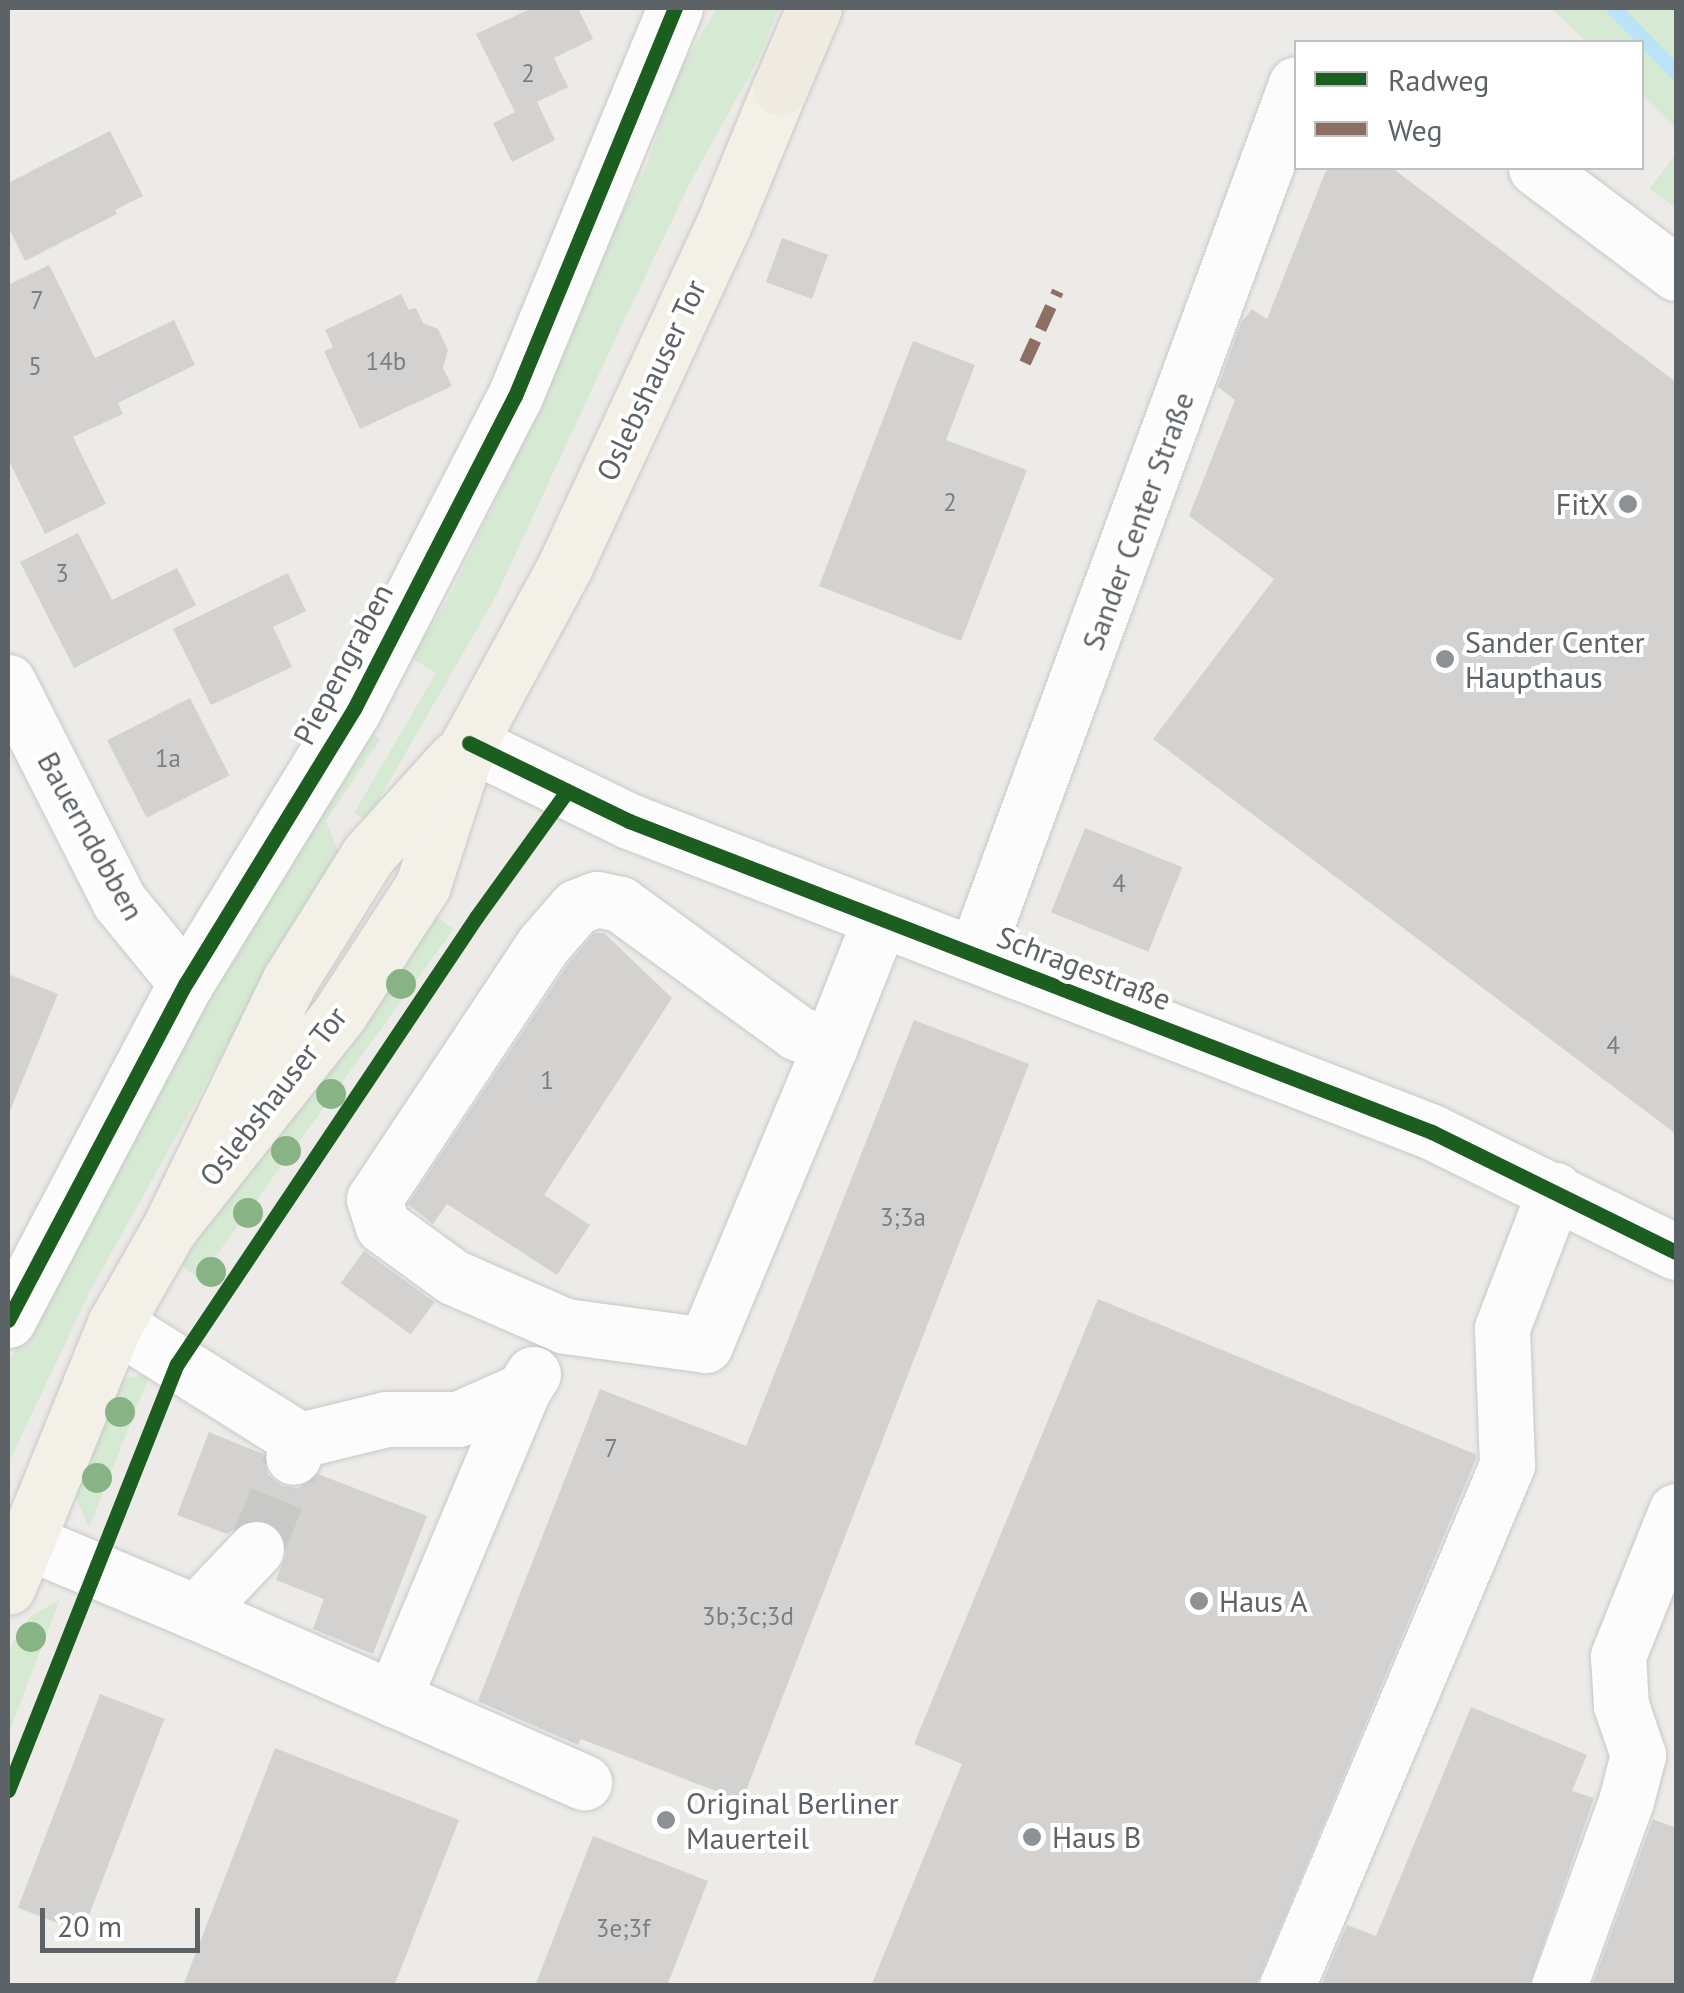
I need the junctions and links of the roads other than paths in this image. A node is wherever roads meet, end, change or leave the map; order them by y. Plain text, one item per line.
1 (814, 8) edge
2 (661, 17) edge
3 (780, 88) joint
4 (1294, 89) edge
5 (1539, 170) edge
6 (1676, 273) edge
7 (8, 682) edge
8 (469, 743) junction
9 (880, 920) junction
10 (974, 955) junction
11 (186, 984) junction
12 (830, 1046) junction
13 (1555, 1190) junction
14 (1676, 1252) edge
15 (8, 1320) edge
16 (114, 1324) junction
17 (565, 1326) junction
18 (522, 1390) junction
19 (1676, 1511) edge
20 (256, 1550) tunnel mouth
21 (17, 1564) edge
22 (196, 1612) junction
23 (393, 1699) junction
24 (584, 1782) dead end
25 (1287, 1986) edge
26 (1560, 1986) edge

1 - 3 highway, Oslebshauser Tor
2 - 11 street, Piepengraben
3 - 8 main road, Oslebshauser Tor
4 - 10 street, Sander Center Straße
5 - 6 street
7 - 11 street, Bauerndobben
8 - 9 street, Schragestraße
8 - 16 main road, Oslebshauser Tor
9 - 10 street, Schragestraße
9 - 12 street
10 - 13 street, Schragestraße
11 - 15 street, Piepengraben
12 - 17 street
12 - 17 street
13 - 14 street, Schragestraße
13 - 25 street
16 - 18 street
16 - 21 main road, Oslebshauser Tor
17 - 18 street
18 - 23 street
19 - 26 street
20 - 22 street
21 - 22 street
22 - 23 street
23 - 24 street

